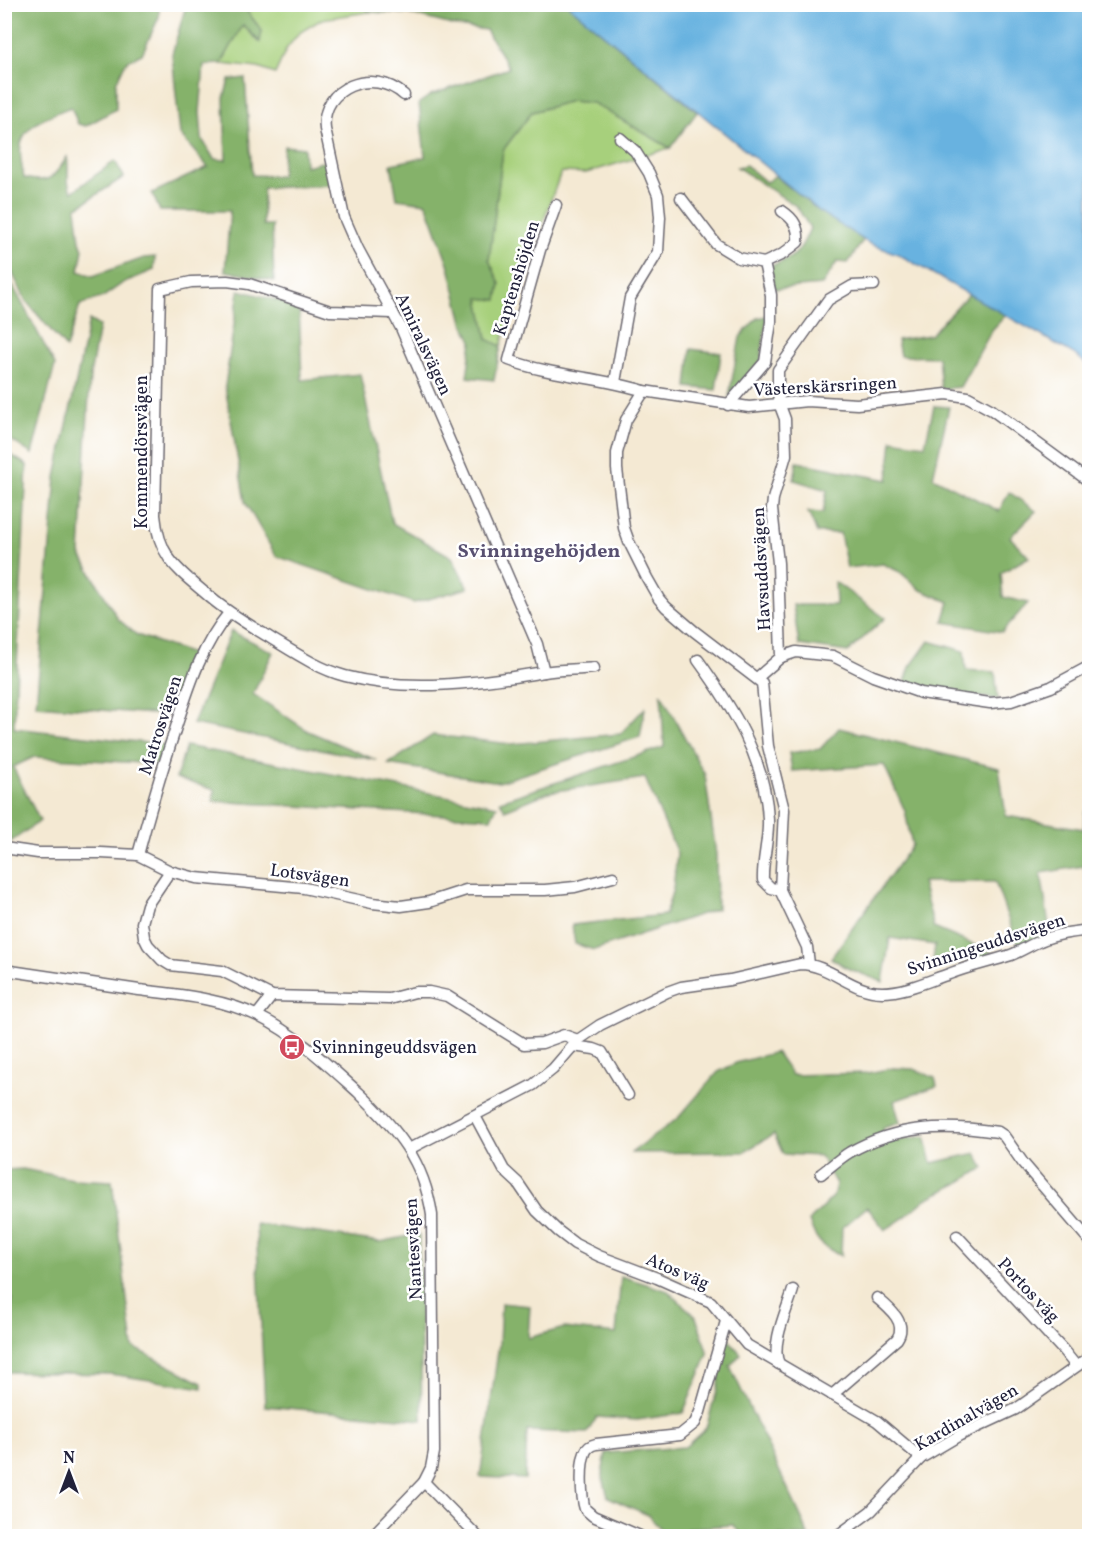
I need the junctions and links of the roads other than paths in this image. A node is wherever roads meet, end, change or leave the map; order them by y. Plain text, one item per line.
1 (404, 95) dead end
2 (620, 138) dead end
3 (681, 198) dead end
4 (556, 205) dead end
5 (782, 211) dead end
6 (764, 263) junction
7 (874, 285) dead end
8 (393, 313) junction
9 (509, 360) joint
10 (615, 382) junction
11 (644, 391) junction
12 (779, 403) junction
13 (728, 405) junction
14 (1089, 482) edge
15 (229, 613) junction
16 (782, 657) junction
17 (698, 660) dead end
18 (1089, 666) edge
19 (594, 668) dead end
20 (544, 672) junction
21 (757, 678) junction
22 (4, 848) edge
23 (138, 855) junction
24 (170, 871) junction
25 (613, 877) dead end
26 (780, 890) junction
27 (1089, 930) edge
28 (809, 964) junction
29 (4, 970) edge
30 (272, 996) junction
31 (257, 1015) junction
32 (575, 1043) junction
33 (628, 1095) dead end
34 (475, 1116) junction
35 (409, 1149) junction
36 (821, 1174) dead end
37 (957, 1236) dead end
38 (1089, 1241) edge
39 (793, 1290) dead end
40 (877, 1298) dead end
41 (726, 1322) junction
42 (1089, 1357) edge
43 (779, 1364) junction
44 (1076, 1366) junction
45 (832, 1395) junction
46 (921, 1458) junction
47 (424, 1482) junction
48 (372, 1536) edge
49 (477, 1536) edge
50 (640, 1536) edge
51 (837, 1536) edge

1 - 8 street, Amiralsvägen
2 - 10 street
3 - 6 street
4 - 9 street, Kaptenshöjden
5 - 6 street
6 - 13 street
7 - 12 street, Havsuddsvägen
8 - 15 street, Kommendörsvägen
8 - 20 street, Amiralsvägen
9 - 10 street, Västerskärsringen
10 - 11 street, Västerskärsringen
11 - 13 street, Västerskärsringen
11 - 21 street
12 - 13 street, Västerskärsringen
12 - 14 street, Västerskärsringen
12 - 16 street, Havsuddsvägen
15 - 20 street, Kommendörsvägen
15 - 23 street, Matrosvägen
16 - 18 street
16 - 21 street
17 - 26 street
19 - 20 street, Kommendörsvägen
21 - 26 street
22 - 23 street, Lotsvägen
23 - 24 street, Lotsvägen
24 - 25 street, Lotsvägen
24 - 30 street
26 - 28 street
27 - 28 street, Svinningeuddsvägen
28 - 32 street
29 - 31 street, Nantesvägen
30 - 31 street
30 - 32 street
31 - 35 street, Nantesvägen
32 - 33 street
32 - 34 street
34 - 35 street
34 - 41 street, Atos väg
35 - 47 street, Nantesvägen
36 - 38 street
37 - 44 street, Portos väg
39 - 43 street
40 - 45 street
41 - 43 street, Atos väg
41 - 50 street
42 - 44 street, Kardinalvägen
43 - 45 street, Atos väg
44 - 46 street, Kardinalvägen
45 - 46 street, Atos väg
46 - 51 street, Kardinalvägen
47 - 48 street
47 - 49 street

